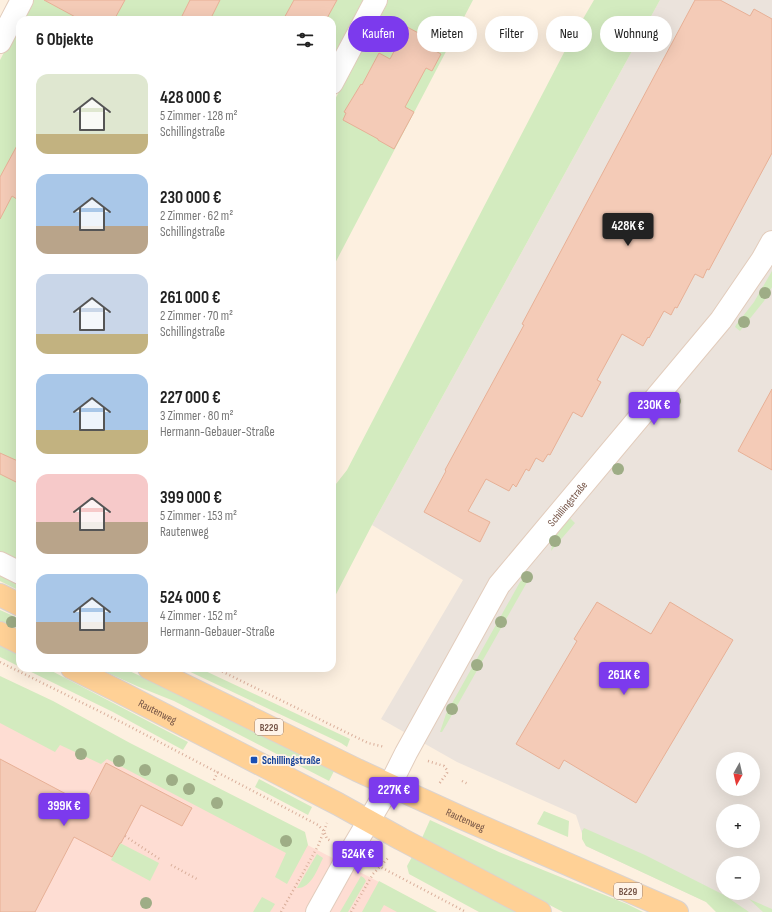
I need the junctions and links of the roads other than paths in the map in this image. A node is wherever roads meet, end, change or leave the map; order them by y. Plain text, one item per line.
1 (22, 0) edge
2 (376, 0) edge
3 (0, 42) edge
4 (336, 75) edge
5 (772, 242) edge
6 (0, 563) edge
7 (16, 571) edge
8 (0, 595) edge
9 (16, 603) edge
10 (0, 633) edge
11 (16, 641) edge
12 (80, 672) edge
13 (157, 672) edge
14 (390, 785) junction
15 (369, 821) junction
16 (317, 912) edge
17 (540, 912) edge
18 (677, 912) edge

1 - 3 street
2 - 4 street
5 - 14 street, Schillingstraße
6 - 7 street
8 - 9 main road
10 - 11 main road
12 - 15 main road, Rautenweg
13 - 14 main road, Rautenweg / B229
14 - 15 street, Schillingstraße
14 - 18 main road, Rautenweg / B229
15 - 16 street, Schillingstraße
15 - 17 main road, Rautenweg

